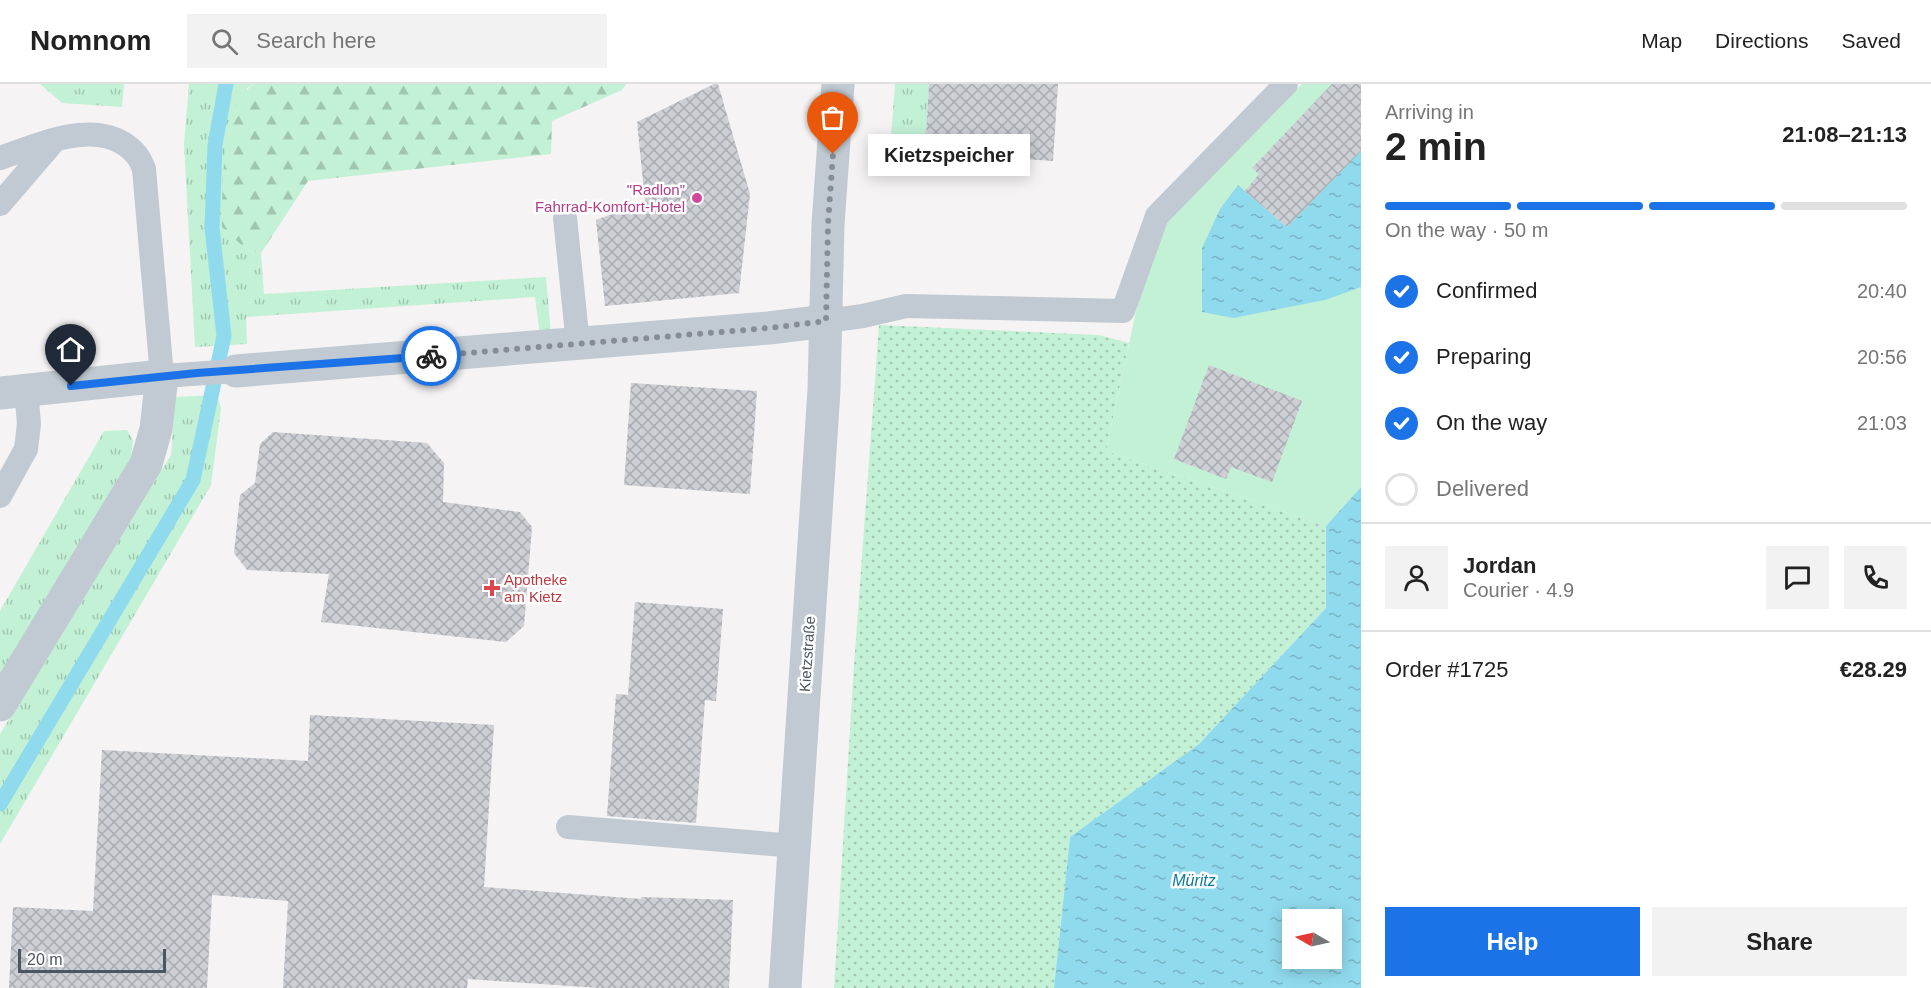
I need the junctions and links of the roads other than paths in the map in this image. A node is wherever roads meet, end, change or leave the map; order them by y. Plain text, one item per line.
1 (838, 84) edge
2 (1286, 84) edge
3 (55, 139) junction
4 (0, 158) edge
5 (0, 204) edge
6 (565, 218) dead end
7 (826, 321) junction
8 (578, 344) junction
9 (236, 371) joint
10 (162, 376) junction
11 (13, 391) edge
12 (0, 496) edge
13 (0, 705) edge
14 (568, 827) dead end
15 (795, 846) junction
16 (785, 988) edge

1 - 7 street, Kietzstraße
2 - 7 lane
3 - 4 lane
3 - 5 lane
3 - 10 lane
6 - 8 lane
7 - 8 street
7 - 15 street, Kietzstraße
8 - 9 street
9 - 10 lane
10 - 11 street
10 - 13 street
11 - 12 lane
14 - 15 lane
15 - 16 street, Kietzstraße

